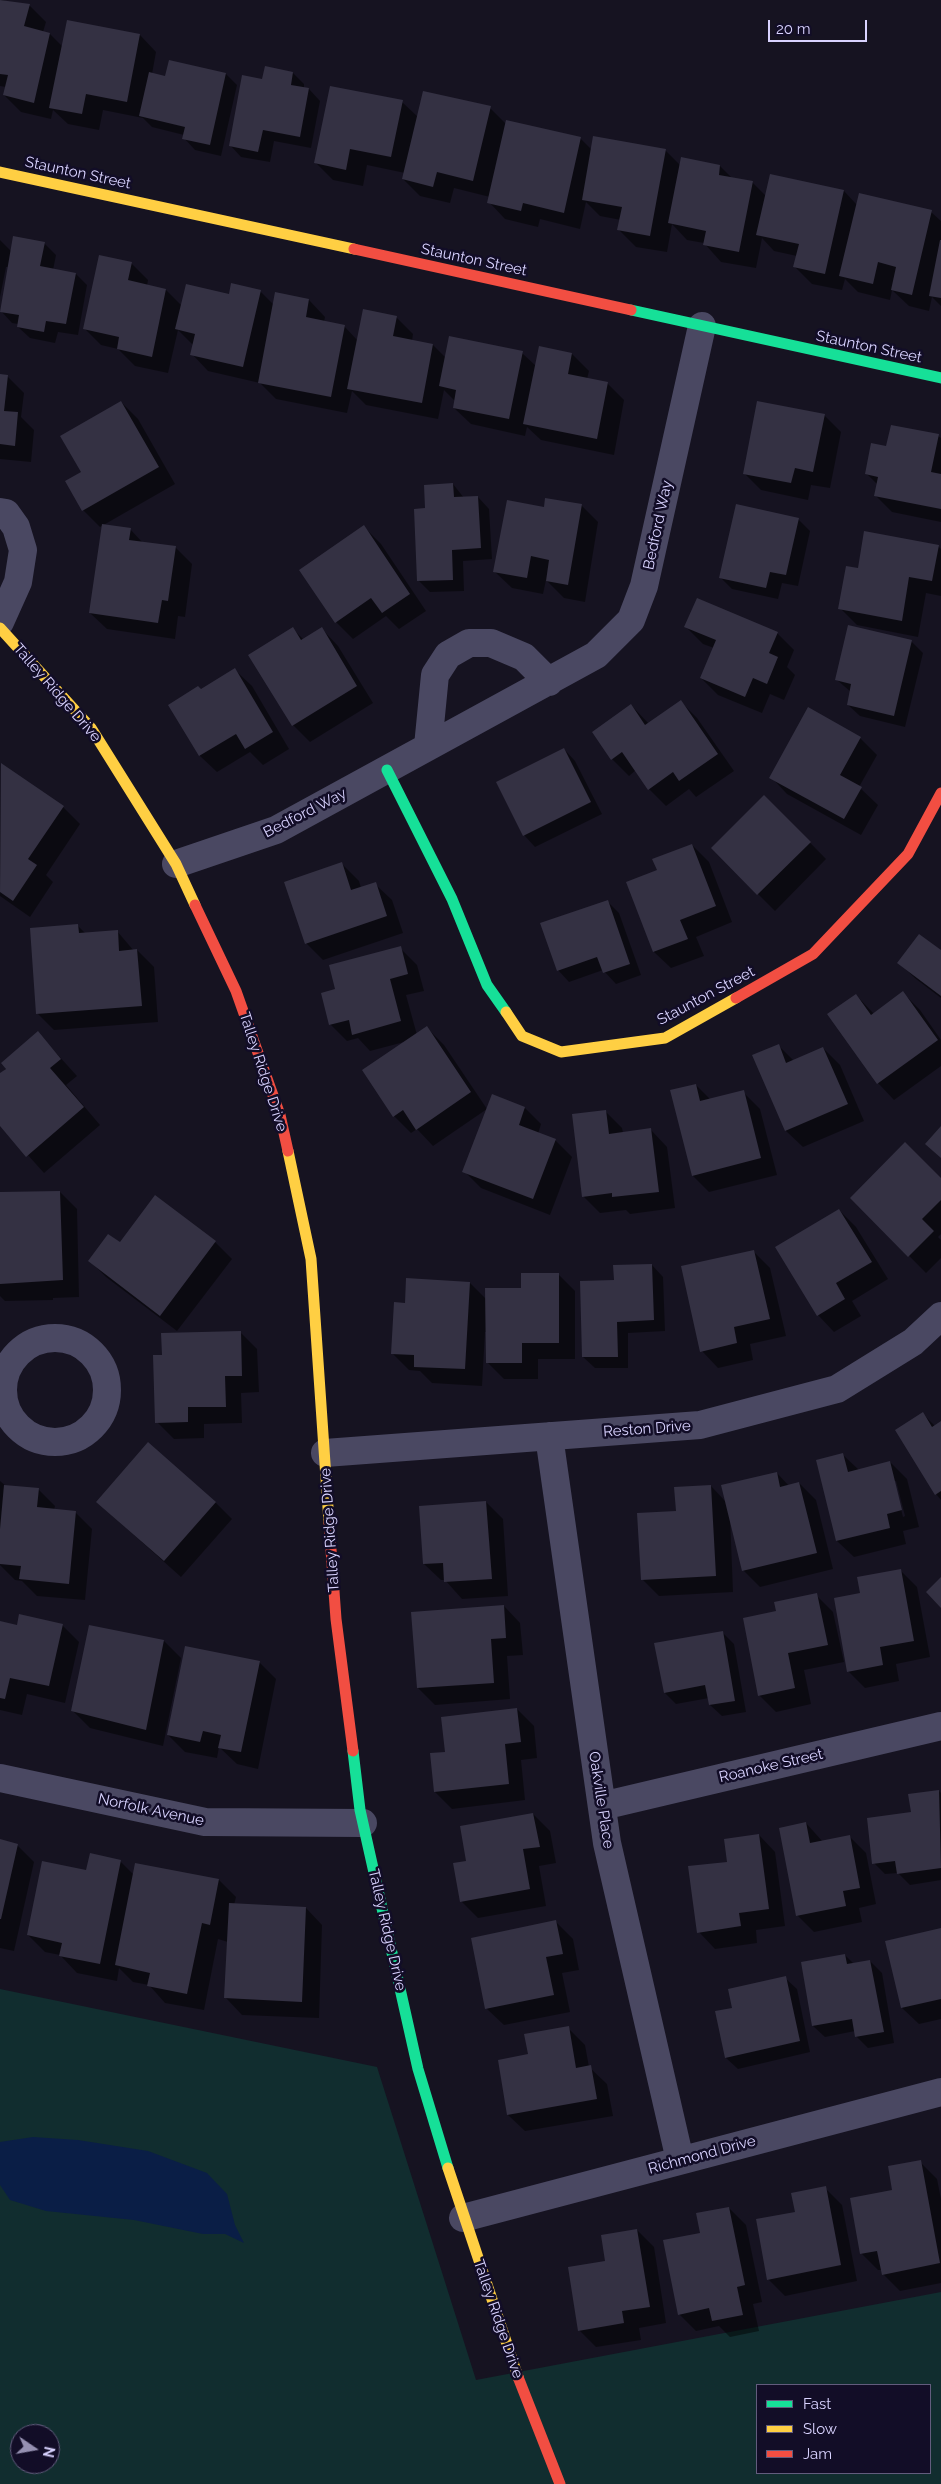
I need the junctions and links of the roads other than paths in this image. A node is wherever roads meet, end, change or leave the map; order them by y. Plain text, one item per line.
1 (0, 172) edge
2 (702, 326) junction
3 (941, 378) edge
4 (0, 512) edge
5 (0, 622) edge
6 (0, 628) edge
7 (548, 682) junction
8 (428, 746) junction
9 (387, 770) junction
10 (941, 794) edge
11 (176, 864) junction
12 (941, 1316) edge
13 (549, 1436) junction
14 (325, 1452) junction
15 (941, 1726) edge
16 (0, 1778) edge
17 (602, 1806) junction
18 (364, 1823) junction
19 (941, 2092) edge
20 (680, 2160) junction
21 (463, 2218) junction
22 (560, 2484) edge

1 - 2 street, Staunton Street
2 - 3 street, Staunton Street
2 - 7 street, Bedford Way
4 - 5 street
6 - 11 street, Talley Ridge Drive
7 - 8 street, Bedford Way
7 - 8 street
8 - 9 street, Bedford Way
9 - 10 street, Staunton Street
9 - 11 street, Bedford Way
11 - 14 street, Talley Ridge Drive
12 - 13 street, Reston Drive
13 - 14 street, Reston Drive
13 - 17 street, Oakville Place
14 - 18 street, Talley Ridge Drive
15 - 17 street, Roanoke Street
16 - 18 street, Norfolk Avenue
17 - 20 street, Oakville Place
18 - 21 street, Talley Ridge Drive
19 - 20 street, Richmond Drive
20 - 21 street, Richmond Drive
21 - 22 street, Talley Ridge Drive

